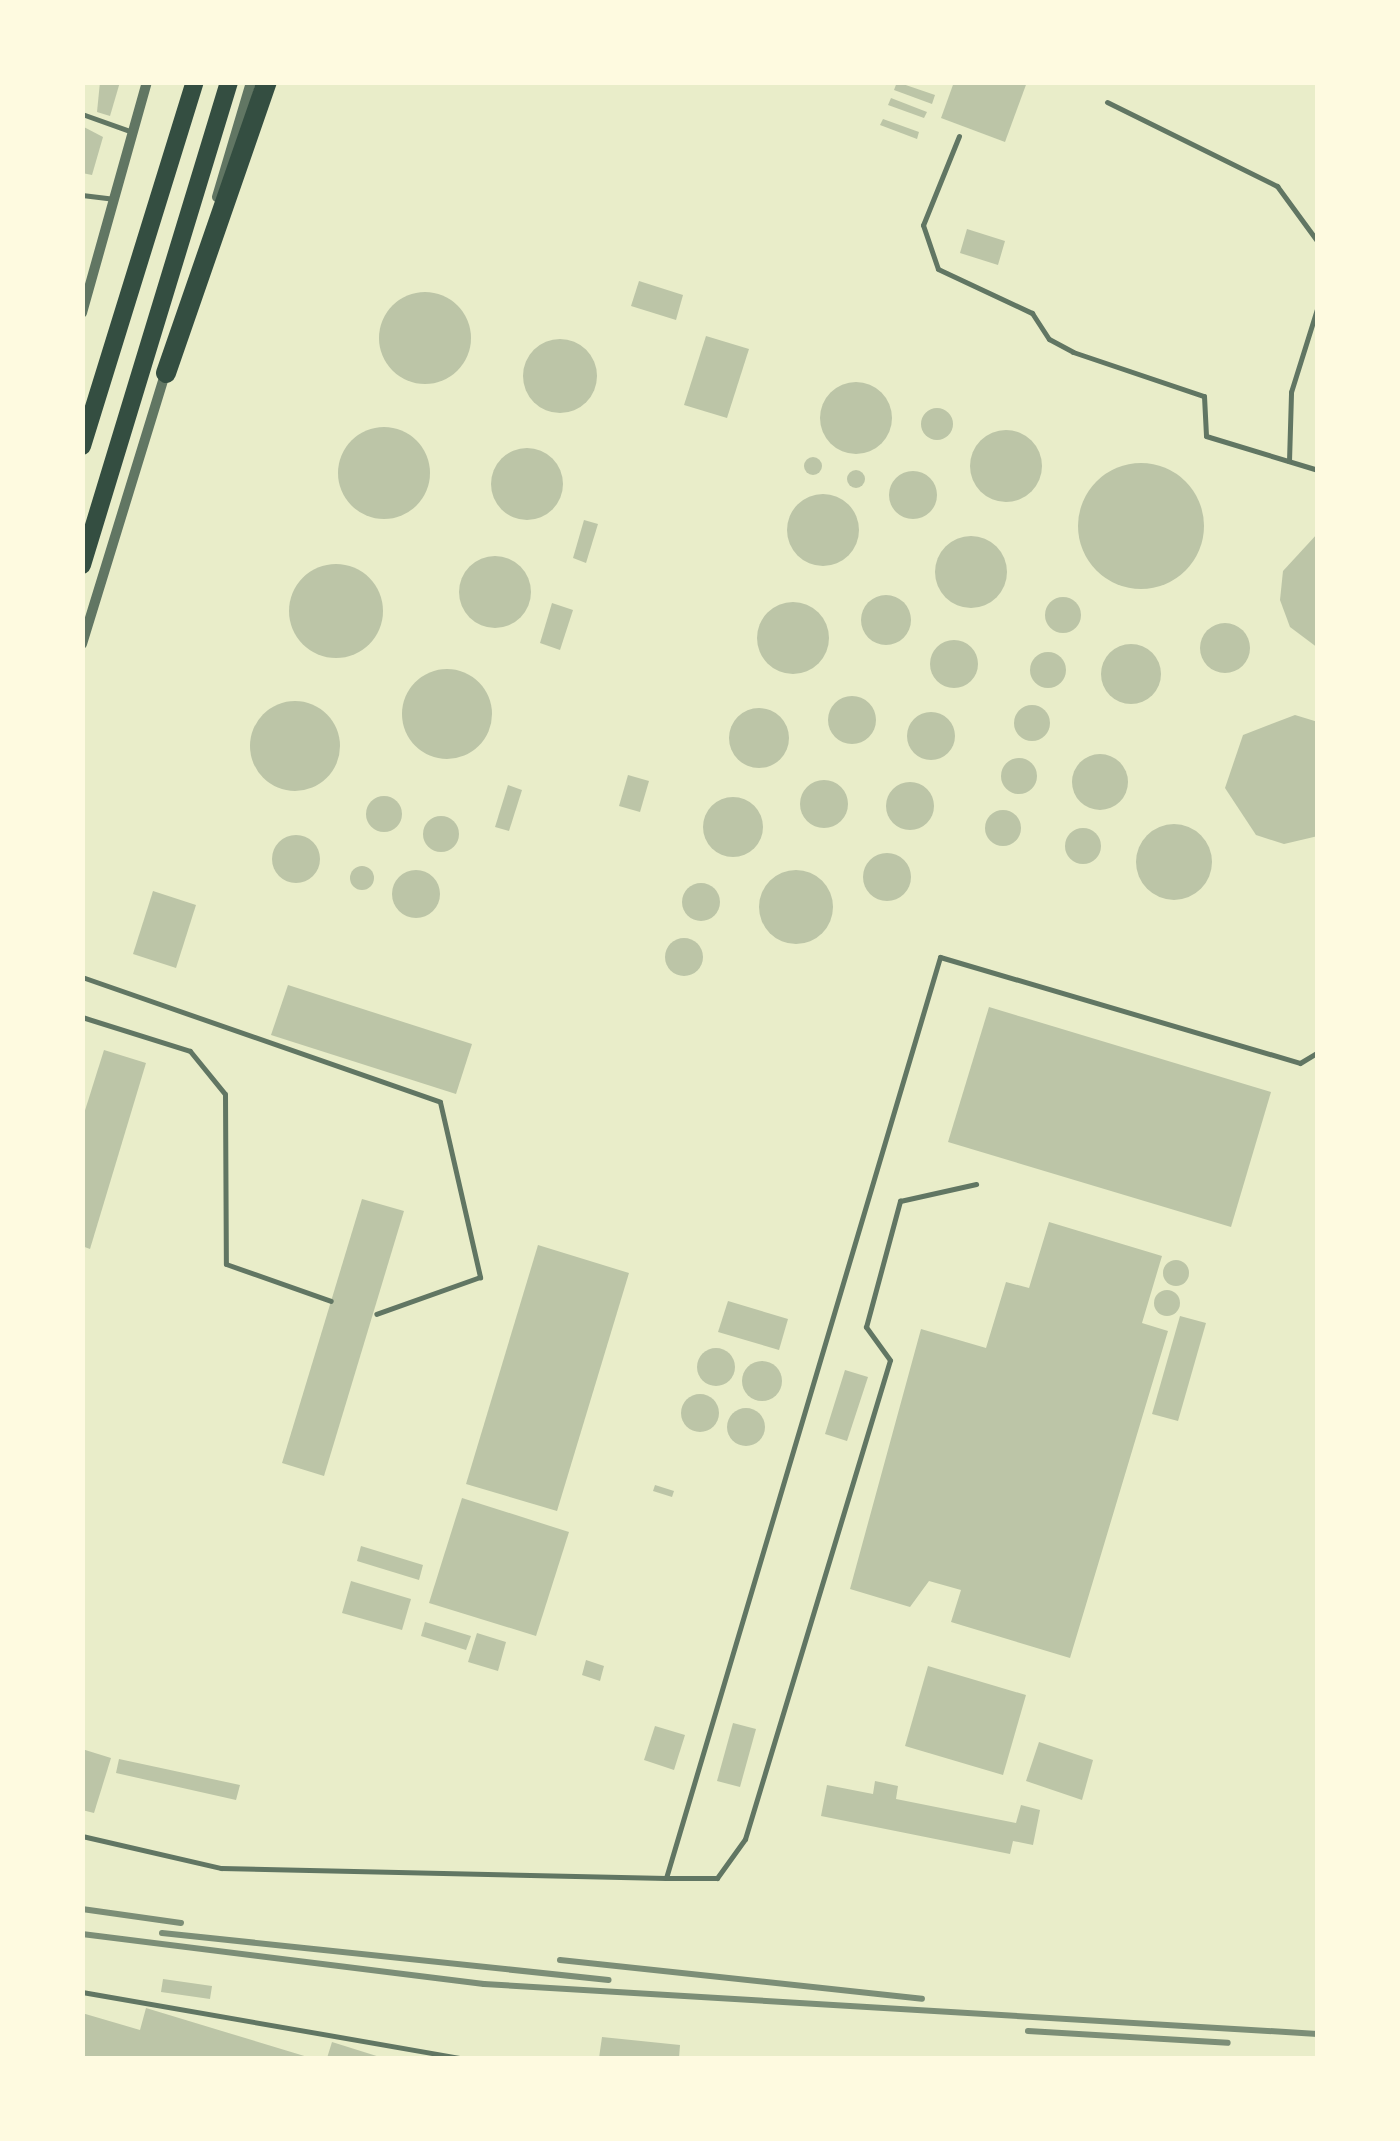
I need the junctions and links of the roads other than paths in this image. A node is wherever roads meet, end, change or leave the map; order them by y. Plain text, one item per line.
1 (147, 82) edge
2 (194, 82) edge
3 (229, 82) edge
4 (251, 82) edge
5 (266, 82) edge
6 (1107, 102) dead end
7 (82, 114) edge
8 (130, 131) junction
9 (959, 136) dead end
10 (82, 194) edge
11 (113, 198) junction
12 (1318, 242) edge
13 (88, 267) edge
14 (1318, 306) edge
15 (82, 312) edge
16 (166, 372) junction
17 (82, 446) edge
18 (1289, 461) junction
19 (1318, 470) edge
20 (82, 565) edge
21 (82, 644) edge
22 (82, 977) edge
23 (82, 1017) edge
24 (1318, 1052) edge
25 (976, 1184) dead end
26 (331, 1301) dead end
27 (376, 1314) dead end
28 (82, 1836) edge
29 (666, 1878) junction
30 (82, 1992) edge
31 (458, 2058) edge

1 - 8 street
2 - 17 main road
3 - 20 main road
4 - 16 street
5 - 16 highway
6 - 12 lane
7 - 8 lane
8 - 11 street
9 - 18 lane
10 - 11 lane
11 - 13 street
13 - 15 street
14 - 18 lane
16 - 21 street
18 - 19 lane
22 - 27 lane
23 - 26 lane
24 - 29 lane
25 - 29 lane
28 - 29 lane
30 - 31 lane

